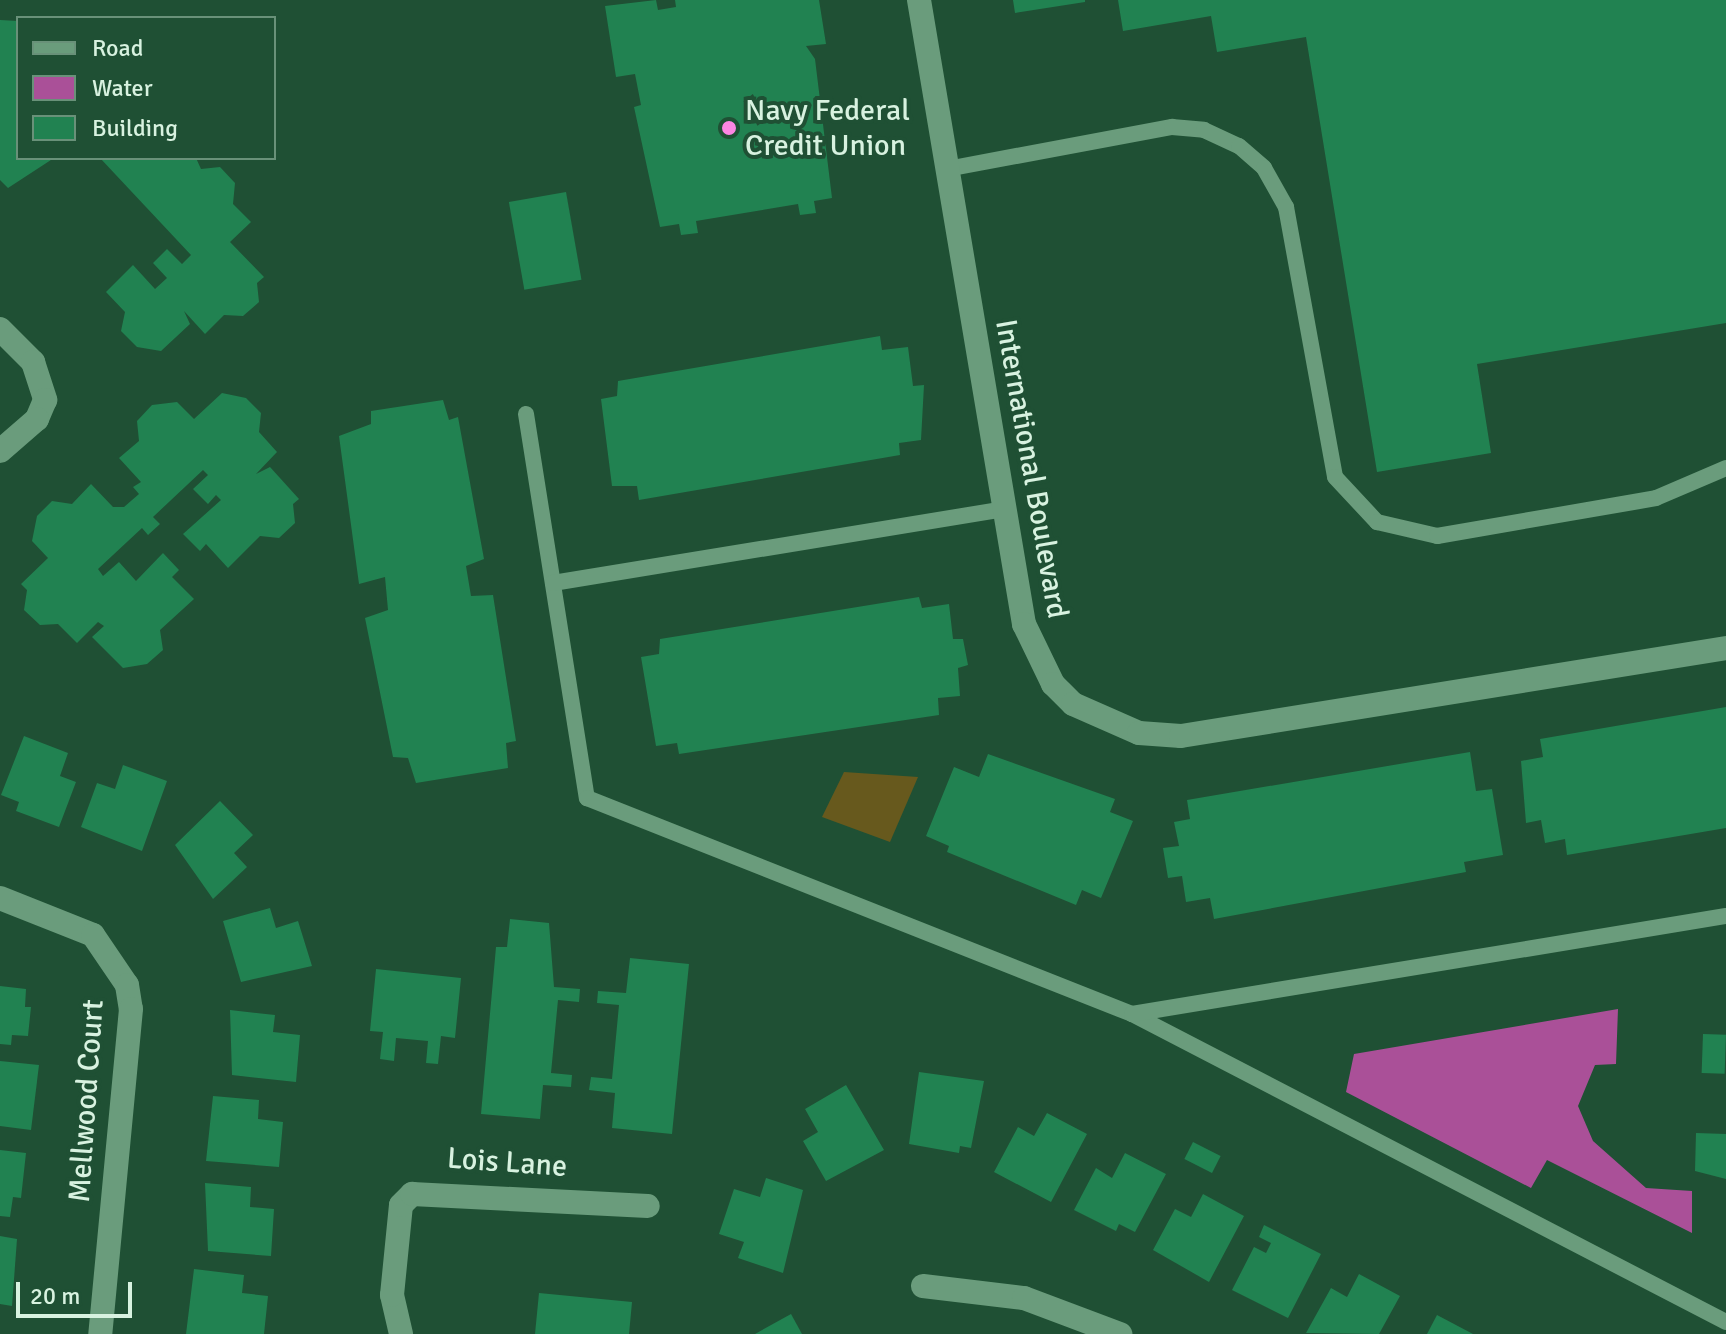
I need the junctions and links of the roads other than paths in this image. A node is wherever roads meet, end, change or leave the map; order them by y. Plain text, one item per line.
1 (919, 0) edge
2 (947, 169) junction
3 (0, 329) edge
4 (526, 414) dead end
5 (0, 451) edge
6 (1726, 468) edge
7 (1004, 509) junction
8 (553, 583) junction
9 (1726, 648) edge
10 (0, 898) edge
11 (1726, 916) edge
12 (1132, 1014) junction
13 (648, 1206) dead end
14 (923, 1286) dead end
15 (1726, 1322) edge
16 (100, 1334) edge
17 (401, 1334) edge
18 (1120, 1334) edge

1 - 2 street, International Boulevard
2 - 6 lane
2 - 7 street, International Boulevard
3 - 5 street
4 - 8 lane
7 - 8 lane
7 - 9 street, International Boulevard
8 - 12 lane
10 - 16 street, Mellwood Court
11 - 12 lane
12 - 15 lane
13 - 17 street, Lois Lane
14 - 18 street

